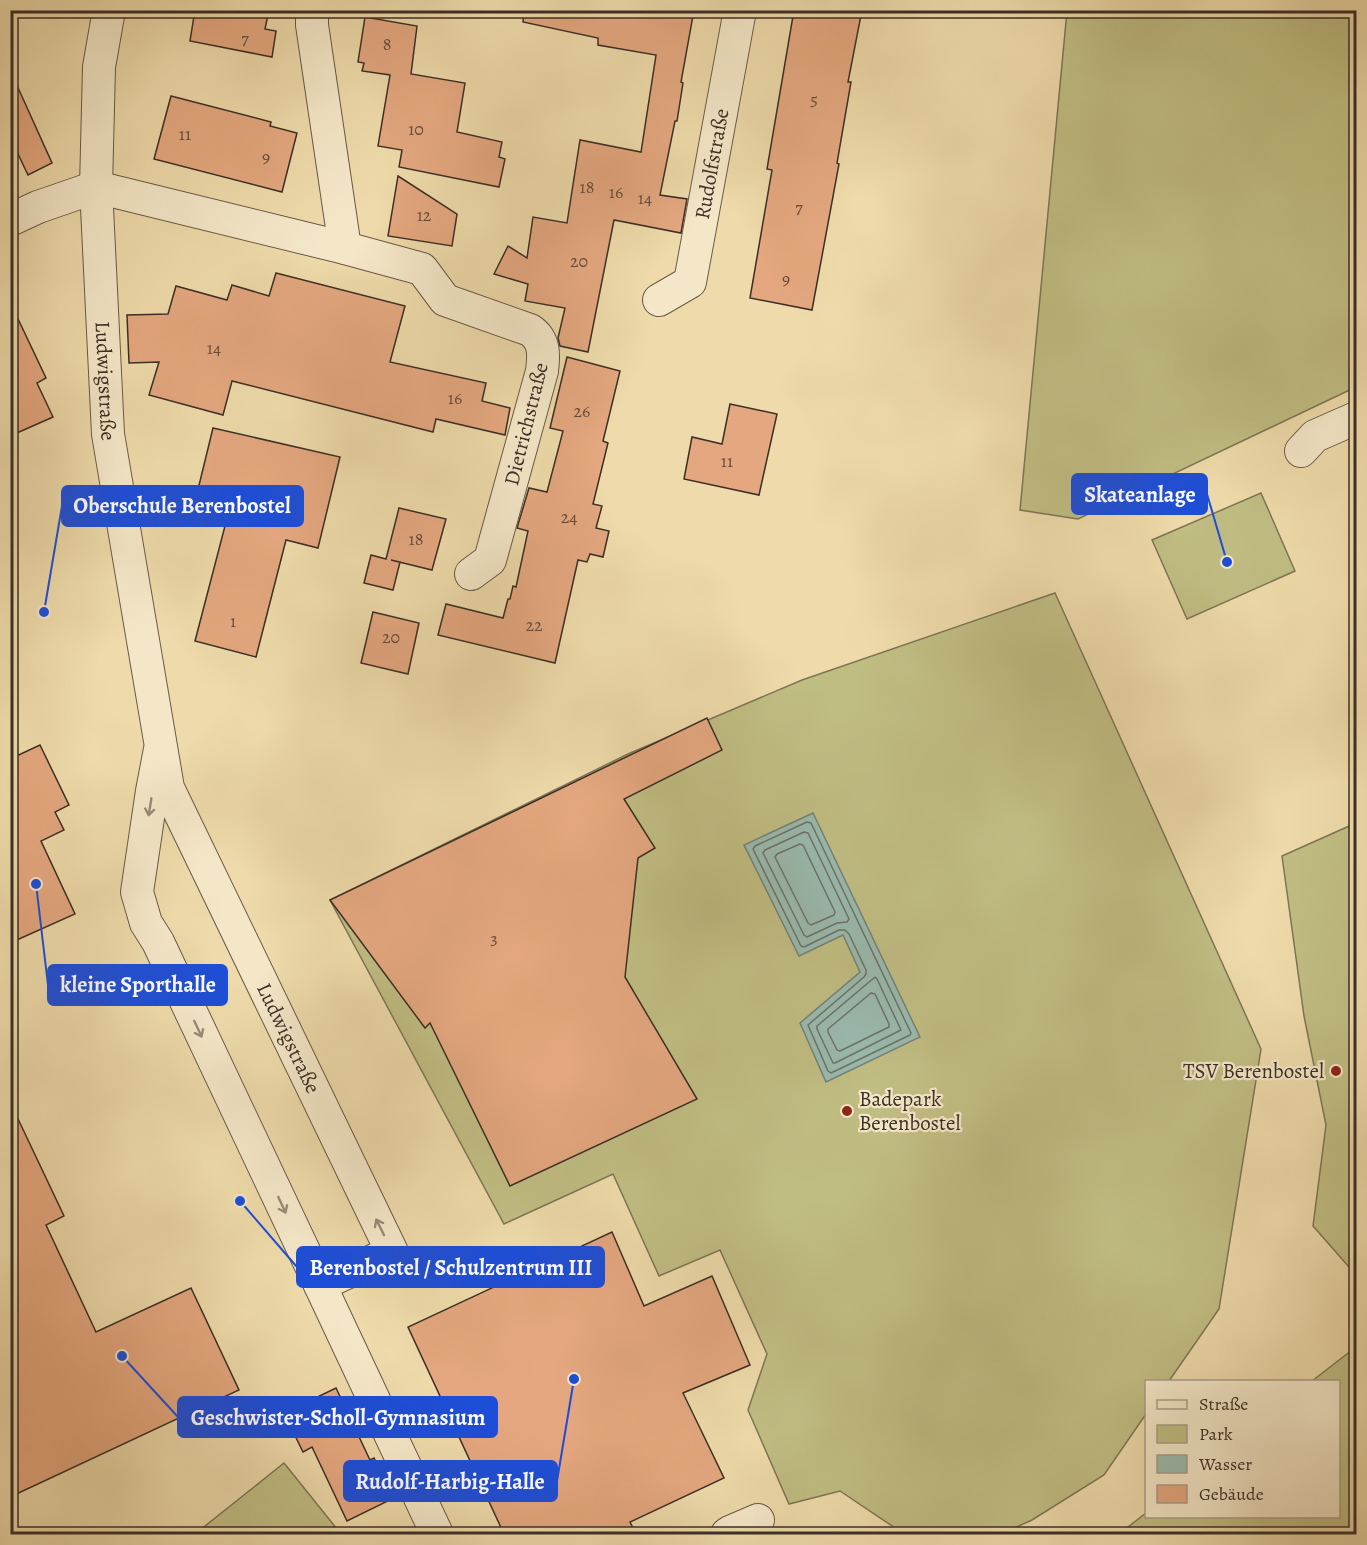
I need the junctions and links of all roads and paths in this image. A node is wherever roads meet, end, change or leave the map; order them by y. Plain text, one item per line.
1 (109, 10) edge
2 (312, 10) edge
3 (740, 10) edge
4 (96, 187) junction
5 (10, 220) edge
6 (345, 248) junction
7 (659, 300) dead end
8 (1356, 418) edge
9 (1301, 451) dead end
10 (471, 574) dead end
11 (160, 749) junction
12 (320, 1285) junction
13 (758, 1520) dead end
14 (437, 1534) edge
15 (727, 1534) edge

1 - 4 street, Ludwigstraße
2 - 6 street
3 - 7 street, Rudolfstraße
4 - 5 street
4 - 6 street, Dietrichstraße
4 - 11 street, Ludwigstraße
6 - 10 street, Dietrichstraße
8 - 9 street
11 -> 12 street, Ludwigstraße
12 -> 11 street, Ludwigstraße
12 - 14 street, Ludwigstraße
13 - 15 street

